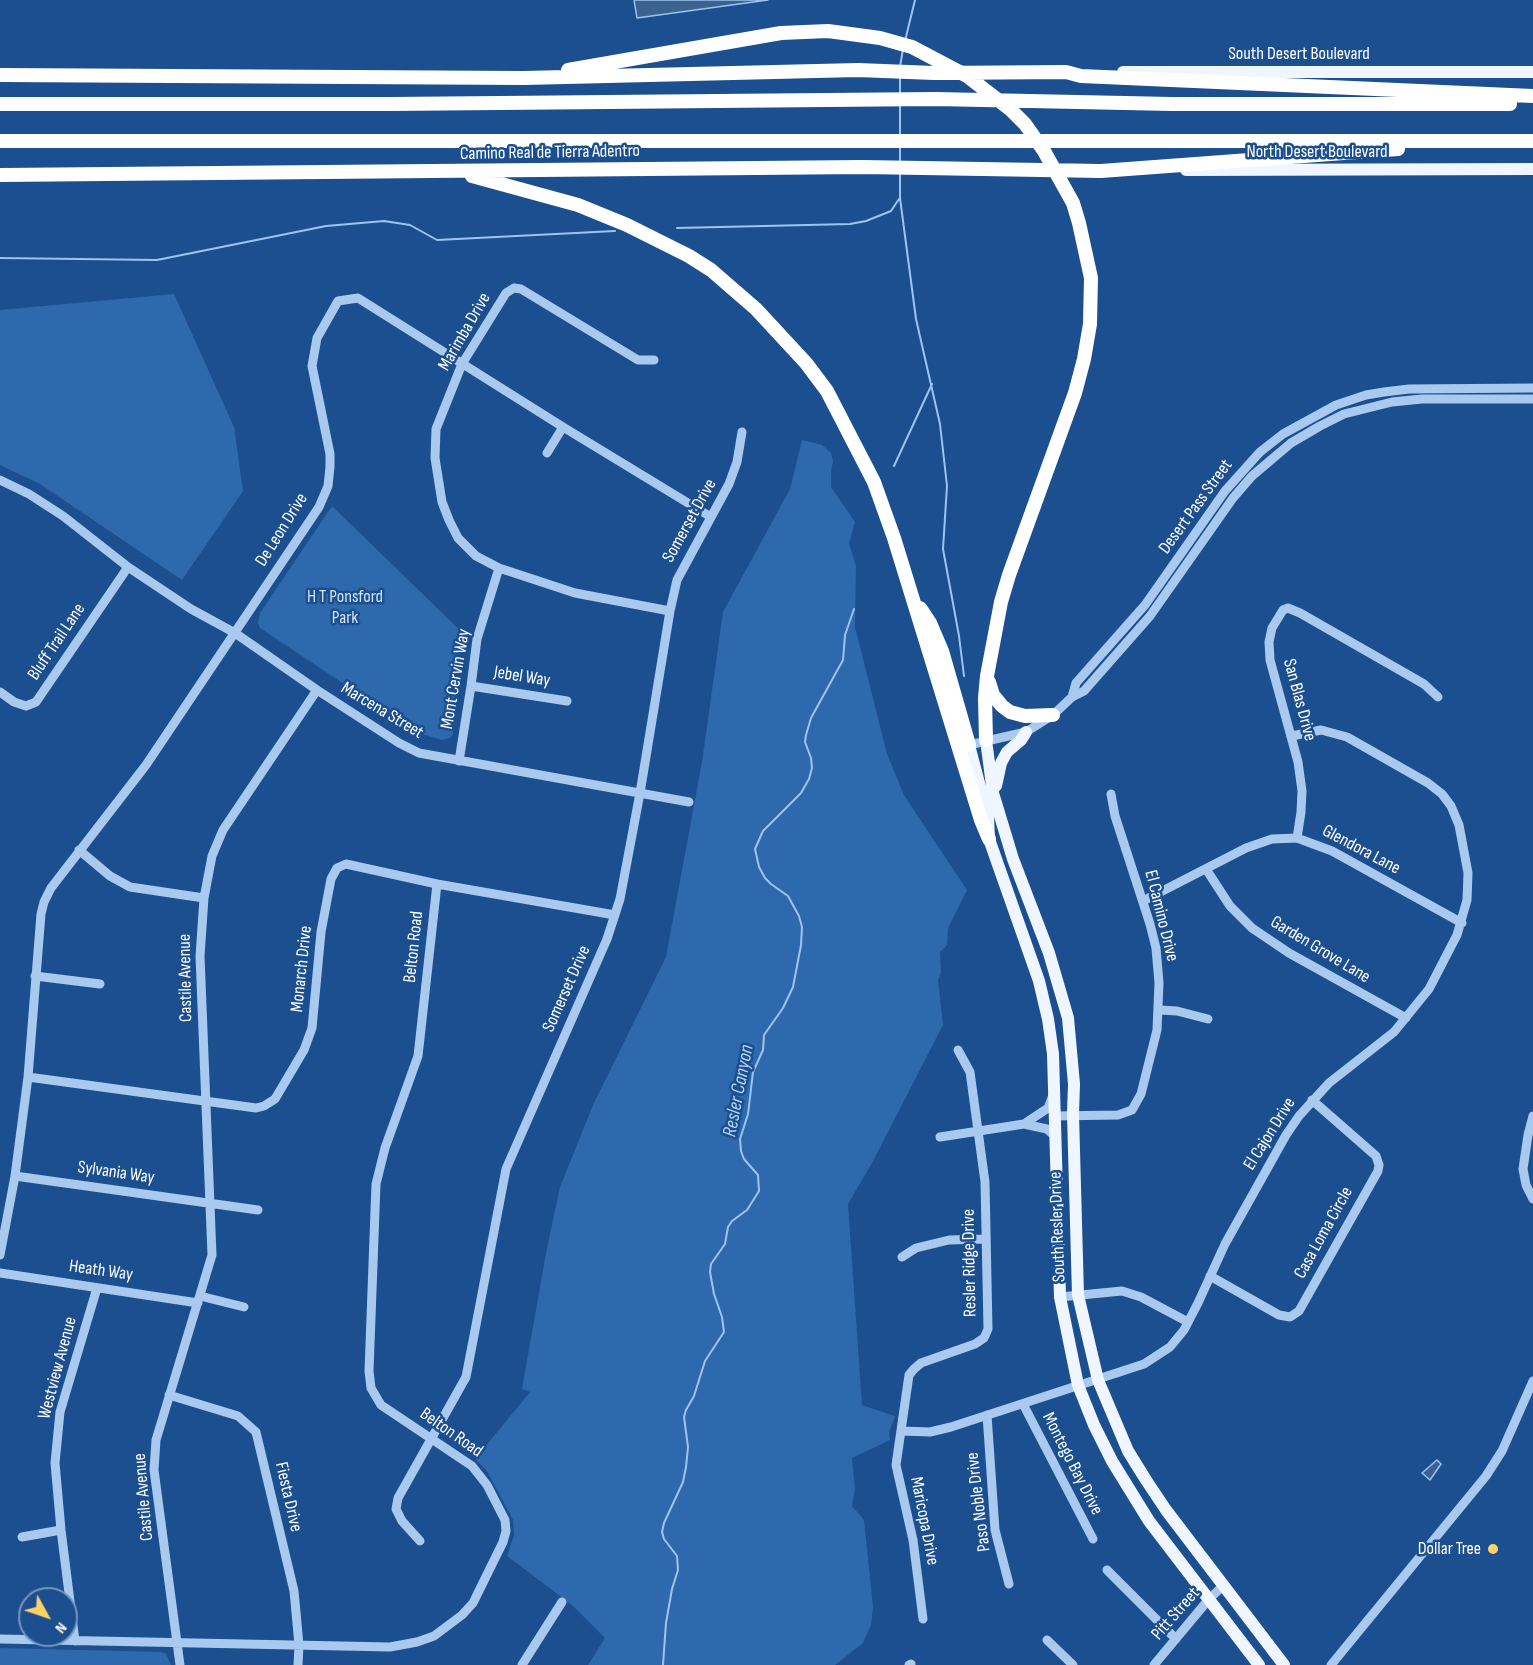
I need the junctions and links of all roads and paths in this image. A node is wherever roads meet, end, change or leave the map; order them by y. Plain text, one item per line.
1 (1066, 72) junction
2 (1533, 72) edge
3 (0, 75) edge
4 (524, 78) junction
5 (1533, 96) edge
6 (0, 104) edge
7 (1533, 104) edge
8 (0, 141) edge
9 (1533, 141) edge
10 (1505, 142) junction
11 (1533, 169) edge
12 (1101, 171) junction
13 (455, 172) junction
14 (0, 175) edge
15 (654, 360) dead end
16 (462, 364) junction
17 (1533, 388) edge
18 (1366, 395) junction
19 (1533, 399) edge
20 (1370, 407) junction
21 (563, 427) junction
22 (742, 432) dead end
23 (548, 453) dead end
24 (0, 480) edge
25 (711, 517) junction
26 (128, 567) junction
27 (1173, 567) junction
28 (499, 568) junction
29 (1182, 573) junction
30 (912, 597) junction
31 (670, 610) junction
32 (235, 633) junction
33 (987, 676) junction
34 (471, 686) junction
35 (317, 690) junction
36 (0, 692) edge
37 (1438, 697) dead end
38 (1072, 698) junction
39 (567, 701) dead end
40 (1053, 715) junction
41 (1026, 732) junction
42 (1292, 736) junction
43 (986, 740) junction
44 (969, 745) junction
45 (459, 761) junction
46 (640, 793) junction
47 (993, 793) junction
48 (1111, 795) dead end
49 (689, 802) dead end
50 (1297, 838) junction
51 (989, 839) junction
52 (79, 850) junction
53 (1206, 869) junction
54 (437, 884) junction
55 (204, 898) junction
56 (1143, 902) junction
57 (615, 915) junction
58 (1461, 923) junction
59 (35, 976) junction
60 (100, 984) dead end
61 (1160, 1010) junction
62 (1406, 1018) junction
63 (1208, 1020) dead end
64 (958, 1050) dead end
65 (28, 1077) junction
66 (1054, 1093) junction
67 (207, 1100) junction
68 (1312, 1100) junction
69 (1073, 1114) junction
70 (1054, 1116) junction
71 (1533, 1116) edge
72 (1024, 1124) junction
73 (980, 1131) junction
74 (1055, 1136) junction
75 (940, 1137) dead end
76 (15, 1176) junction
77 (1533, 1200) edge
78 (211, 1204) junction
79 (258, 1210) dead end
80 (986, 1239) junction
81 (0, 1255) edge
82 (902, 1257) dead end
83 (0, 1273) edge
84 (1210, 1276) junction
85 (97, 1288) junction
86 (1078, 1295) junction
87 (1060, 1297) junction
88 (199, 1299) junction
89 (244, 1306) dead end
90 (1188, 1322) junction
91 (1098, 1380) junction
92 (1533, 1381) edge
93 (1078, 1385) junction
94 (169, 1395) junction
95 (1023, 1404) junction
96 (987, 1415) junction
97 (902, 1431) junction
98 (431, 1438) junction
99 (61, 1530) junction
100 (22, 1537) dead end
101 (1092, 1539) dead end
102 (420, 1541) dead end
103 (1107, 1570) dead end
104 (1009, 1584) dead end
105 (1224, 1585) junction
106 (68, 1587) edge
107 (1209, 1599) junction
108 (562, 1602) dead end
109 (923, 1619) dead end
110 (0, 1639) edge
111 (18, 1639) edge
112 (1176, 1639) junction
113 (1047, 1640) dead end
114 (78, 1641) edge
115 (177, 1643) junction
116 (299, 1645) junction
117 (1257, 1662) edge
118 (180, 1665) edge
119 (298, 1665) edge
120 (522, 1665) edge
121 (1073, 1665) edge
122 (1154, 1665) edge
123 (1270, 1665) edge
124 (1284, 1665) edge
125 (1331, 1665) edge

1 - 2 main road, South Desert Boulevard
1 - 4 highway
1 - 5 highway
3 - 4 highway
4 - 33 highway
6 - 7 highway
8 - 10 highway
9 - 10 highway
10 - 12 highway, Camino Real de Tierra Adentro
11 - 12 main road, North Desert Boulevard
12 - 13 highway, Camino Real de Tierra Adentro
13 - 14 highway, Camino Real de Tierra Adentro
13 - 30 highway
15 - 16 street, Marimba Drive
16 - 21 street, De Leon Drive
16 - 28 street, Marimba Drive
16 - 32 street, De Leon Drive
17 - 18 street, Desert Pass Street
18 - 20 street
18 - 27 street, Desert Pass Street
19 - 20 street, Desert Pass Street
20 - 29 street, Desert Pass Street
21 - 23 street
21 - 25 street, De Leon Drive
22 - 25 street, Somerset Drive
24 - 26 street, Marcena Street
25 - 31 street, Somerset Drive
26 - 32 street, Marcena Street
26 - 36 street, Bluff Trail Lane
27 - 29 street
27 - 38 street, Desert Pass Street
28 - 31 street, Marimba Drive
28 - 34 street, Mont Cervin Way
29 - 38 street, Desert Pass Street
30 - 44 highway
30 - 51 highway
31 - 46 street, Somerset Drive
32 - 35 street, Marcena Street
32 - 52 street, De Leon Drive
33 - 40 highway
33 - 43 highway
34 - 39 street, Jebel Way
34 - 45 street, Mont Cervin Way
35 - 45 street, Marcena Street
35 - 55 street, Castile Avenue
37 - 42 street, San Blas Drive
38 - 40 street, Desert Pass Street
40 - 41 street, Desert Pass Street
41 - 43 street, Desert Pass Street
41 - 47 main road
42 - 50 street, San Blas Drive
42 - 58 street, El Cajon Drive
43 - 44 street, Desert Pass Street
43 - 47 main road, South Resler Drive
44 - 51 main road, South Resler Drive
45 - 46 street, Marcena Street
46 - 49 street, Marcena Street
46 - 57 street, Somerset Drive
47 - 69 main road, South Resler Drive
48 - 56 street, El Camino Drive
50 - 53 street, Glendora Lane
50 - 58 street, Glendora Lane
51 - 66 main road, South Resler Drive
52 - 55 street
52 - 59 street, De Leon Drive
53 - 56 street, Glendora Lane
53 - 62 street, Garden Grove Lane
54 - 57 street, Monarch Drive
54 - 67 street, Monarch Drive
54 - 98 street, Belton Road
55 - 67 street, Castile Avenue
56 - 61 street, El Camino Drive
57 - 98 street, Somerset Drive
58 - 62 street, El Cajon Drive
59 - 60 street
59 - 65 street, De Leon Drive
61 - 63 street
61 - 69 street, El Camino Drive
62 - 68 street, El Cajon Drive
64 - 73 street, Resler Ridge Drive
65 - 67 street, Monarch Drive
65 - 76 street, De Leon Drive
66 - 70 main road, South Resler Drive
66 - 72 street
67 - 78 street, Castile Avenue
68 - 84 street, El Cajon Drive
68 - 84 street, Casa Loma Circle
69 - 70 street, El Camino Drive
69 - 86 main road, South Resler Drive
70 - 74 main road, South Resler Drive
71 - 77 street
72 - 73 street
72 - 74 street
73 - 75 street
73 - 80 street, Resler Ridge Drive
74 - 87 main road, South Resler Drive
76 - 78 street, Sylvania Way
76 - 81 street, De Leon Drive
78 - 79 street, Sylvania Way
78 - 88 street, Castile Avenue
80 - 82 street
80 - 97 street, Resler Ridge Drive
83 - 85 street, Heath Way
84 - 90 street, El Cajon Drive
85 - 88 street, Heath Way
85 - 99 street, Westview Avenue
86 - 87 street
86 - 90 street
86 - 91 main road, South Resler Drive
87 - 93 main road, South Resler Drive
88 - 89 street
88 - 94 street, Castile Avenue
90 - 91 street, El Cajon Drive
91 - 93 street, El Cajon Drive
91 - 105 main road, South Resler Drive
92 - 125 street
93 - 95 street, El Cajon Drive
93 - 107 main road, South Resler Drive
94 - 115 street, Castile Avenue
94 - 116 street, Fiesta Drive
95 - 96 street, El Cajon Drive
95 - 101 street, Montego Bay Drive
96 - 97 street, El Cajon Drive
96 - 104 street, Paso Noble Drive
97 - 109 street, Maricopa Drive
98 - 102 street, Somerset Drive
98 - 116 street, Belton Road
99 - 100 street
99 - 106 street, Westview Avenue
103 - 112 street
105 - 107 street, Pitt Street
105 - 124 main road, South Resler Drive
107 - 112 street, Pitt Street
107 - 117 main road, South Resler Drive
108 - 120 street
110 - 111 street, Belton Road
112 - 122 street, Pitt Street
113 - 121 street
114 - 115 street, Belton Road
115 - 116 street, Belton Road
115 - 118 street, Castile Avenue
116 - 119 street, Fiesta Drive
117 - 123 main road

